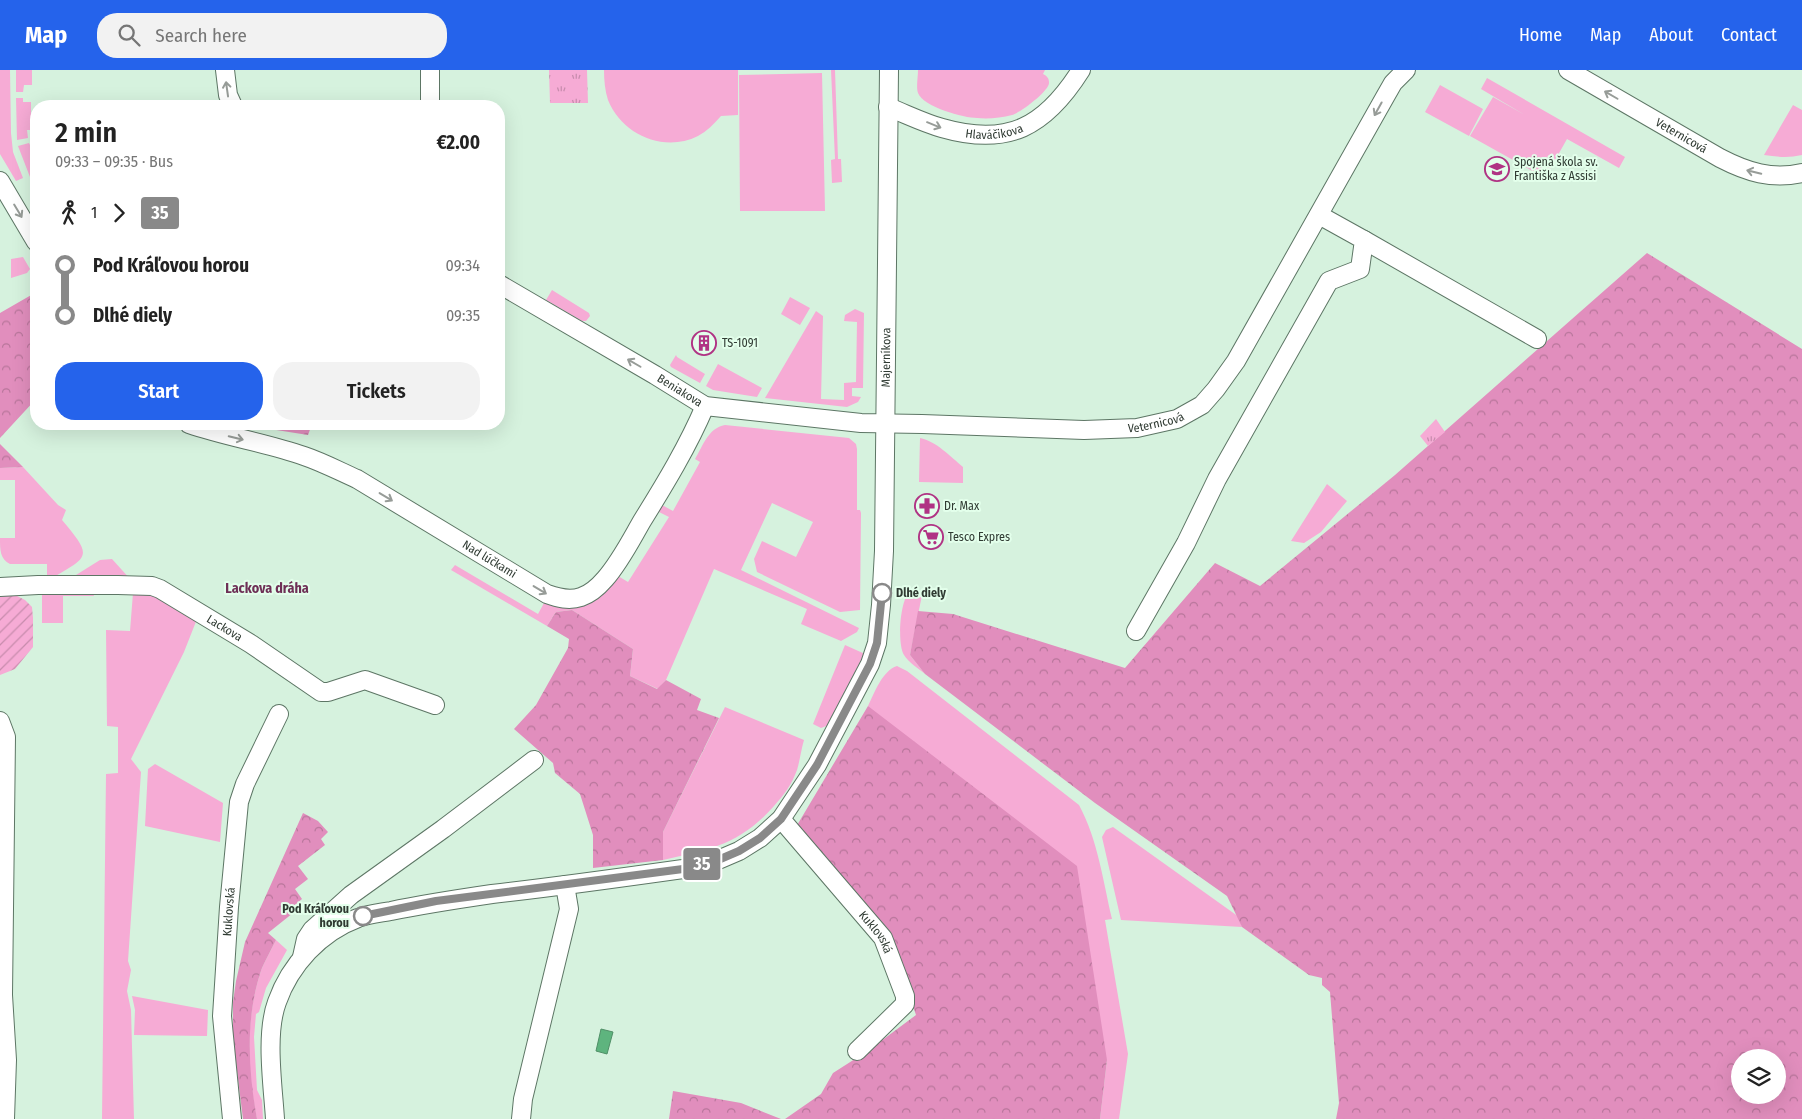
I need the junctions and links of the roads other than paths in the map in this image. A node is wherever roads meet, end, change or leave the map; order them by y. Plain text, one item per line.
1 (225, 70) edge
2 (430, 70) edge
3 (889, 70) edge
4 (1080, 70) edge
5 (1406, 70) edge
6 (1568, 70) edge
7 (230, 100) edge
8 (430, 100) edge
9 (888, 107) junction
10 (1802, 173) edge
11 (0, 181) edge
12 (1322, 208) junction
13 (30, 232) edge
14 (1364, 240) junction
15 (505, 287) edge
16 (1537, 339) dead end
17 (705, 406) junction
18 (885, 423) junction
19 (207, 430) edge
20 (0, 587) edge
21 (1136, 630) dead end
22 (435, 705) dead end
23 (279, 714) dead end
24 (3, 729) edge
25 (534, 760) dead end
26 (781, 819) junction
27 (565, 885) junction
28 (302, 957) junction
29 (2, 1014) edge
30 (857, 1052) dead end
31 (5, 1119) edge
32 (232, 1119) edge
33 (275, 1119) edge
34 (521, 1119) edge

7 -> 1 street
2 - 8 street
3 - 9 street, Majerníkova
9 -> 4 street, Hlaváčikova
5 -> 12 street, Veternicová
10 -> 6 street, Veternicová
9 - 18 street, Majerníkova
11 -> 13 street
12 - 14 street
12 - 18 street, Veternicová
14 - 16 street
14 - 21 street
17 -> 15 street, Beniakova
17 - 18 street, Beniakova
19 -> 17 street, Nad lúčkami
18 - 26 street, Majerníkova
20 - 22 street, Lackova
23 - 32 street, Kuklovská
24 - 29 street
25 - 28 street
26 - 27 street
26 - 30 street, Kuklovská
27 - 28 street
27 - 34 street
28 - 33 street
29 - 31 street

